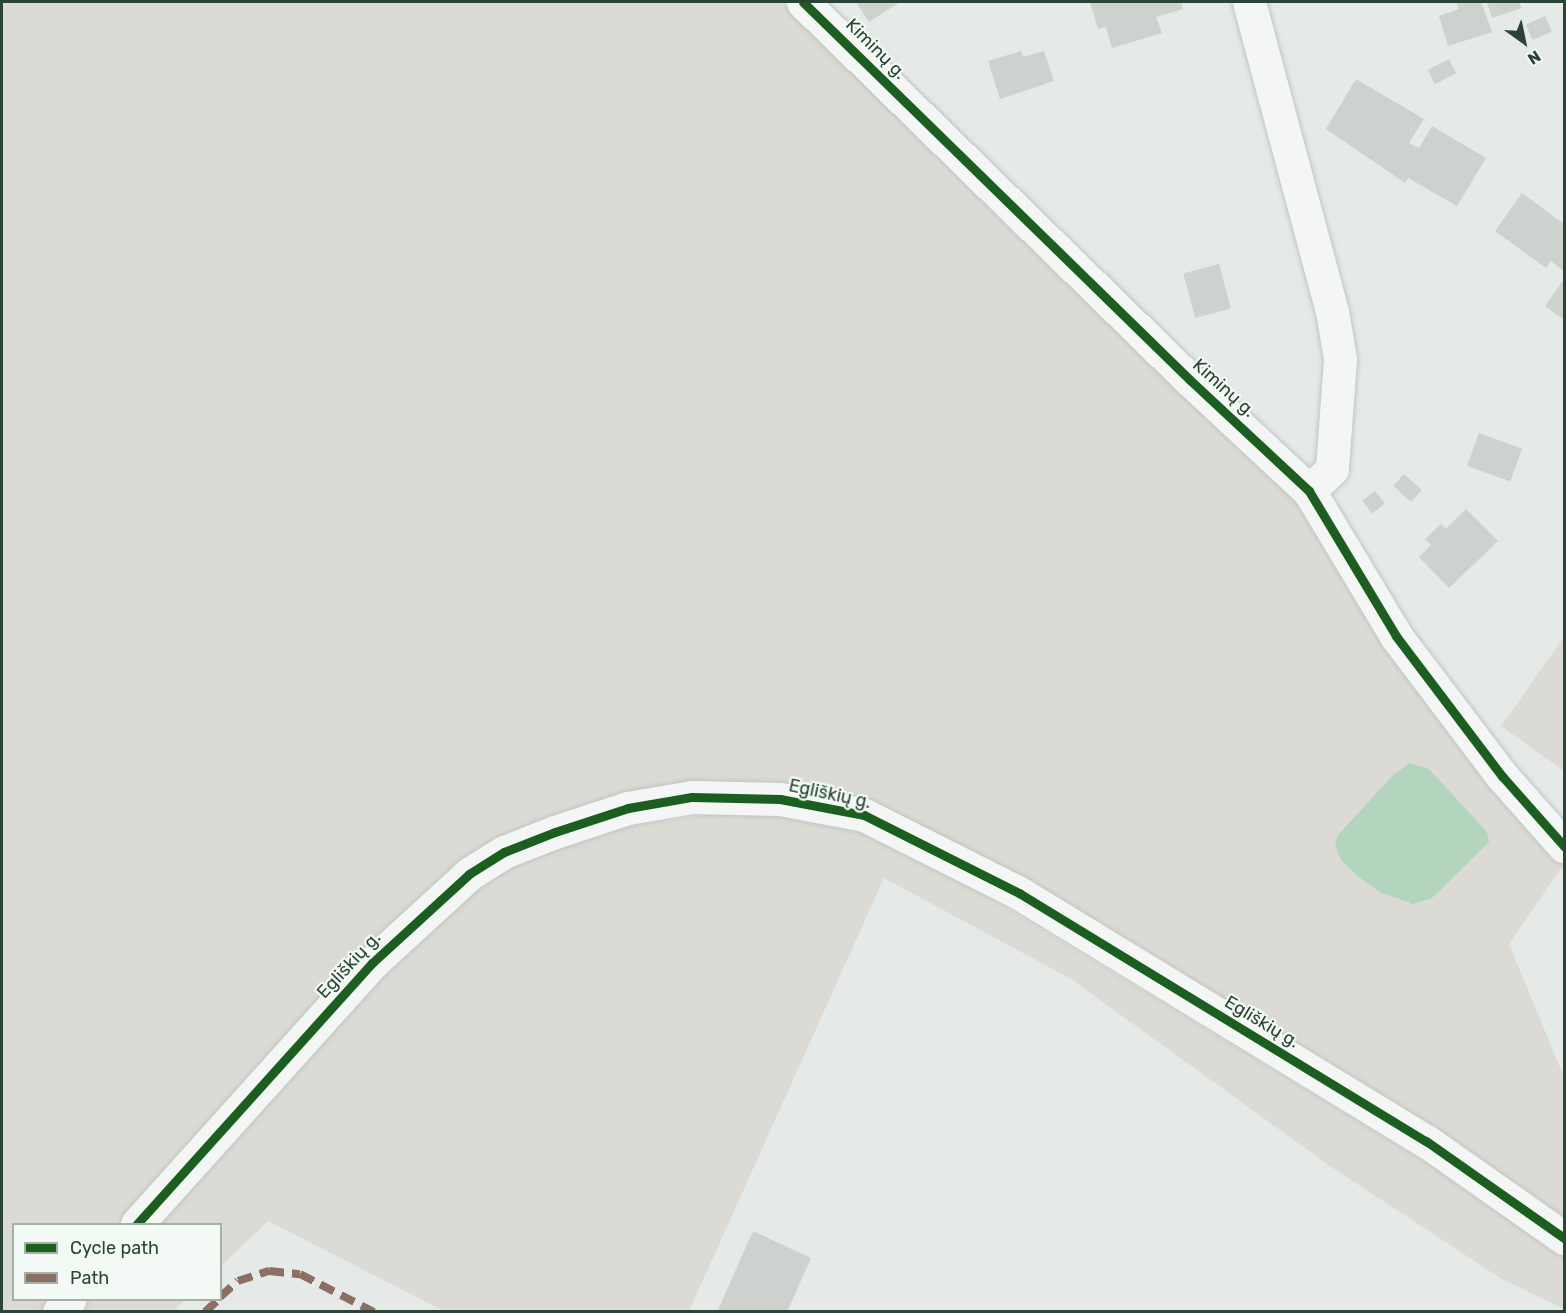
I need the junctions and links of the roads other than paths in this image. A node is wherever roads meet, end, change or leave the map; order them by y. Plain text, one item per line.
1 (803, 2) edge
2 (1249, 2) edge
3 (1309, 491) junction
4 (1564, 846) edge
5 (138, 1223) edge
6 (1564, 1238) edge

1 - 3 street, Kiminų g.
2 - 3 street
3 - 4 street, Kiminų g.
5 - 6 street, Egliškių g.

